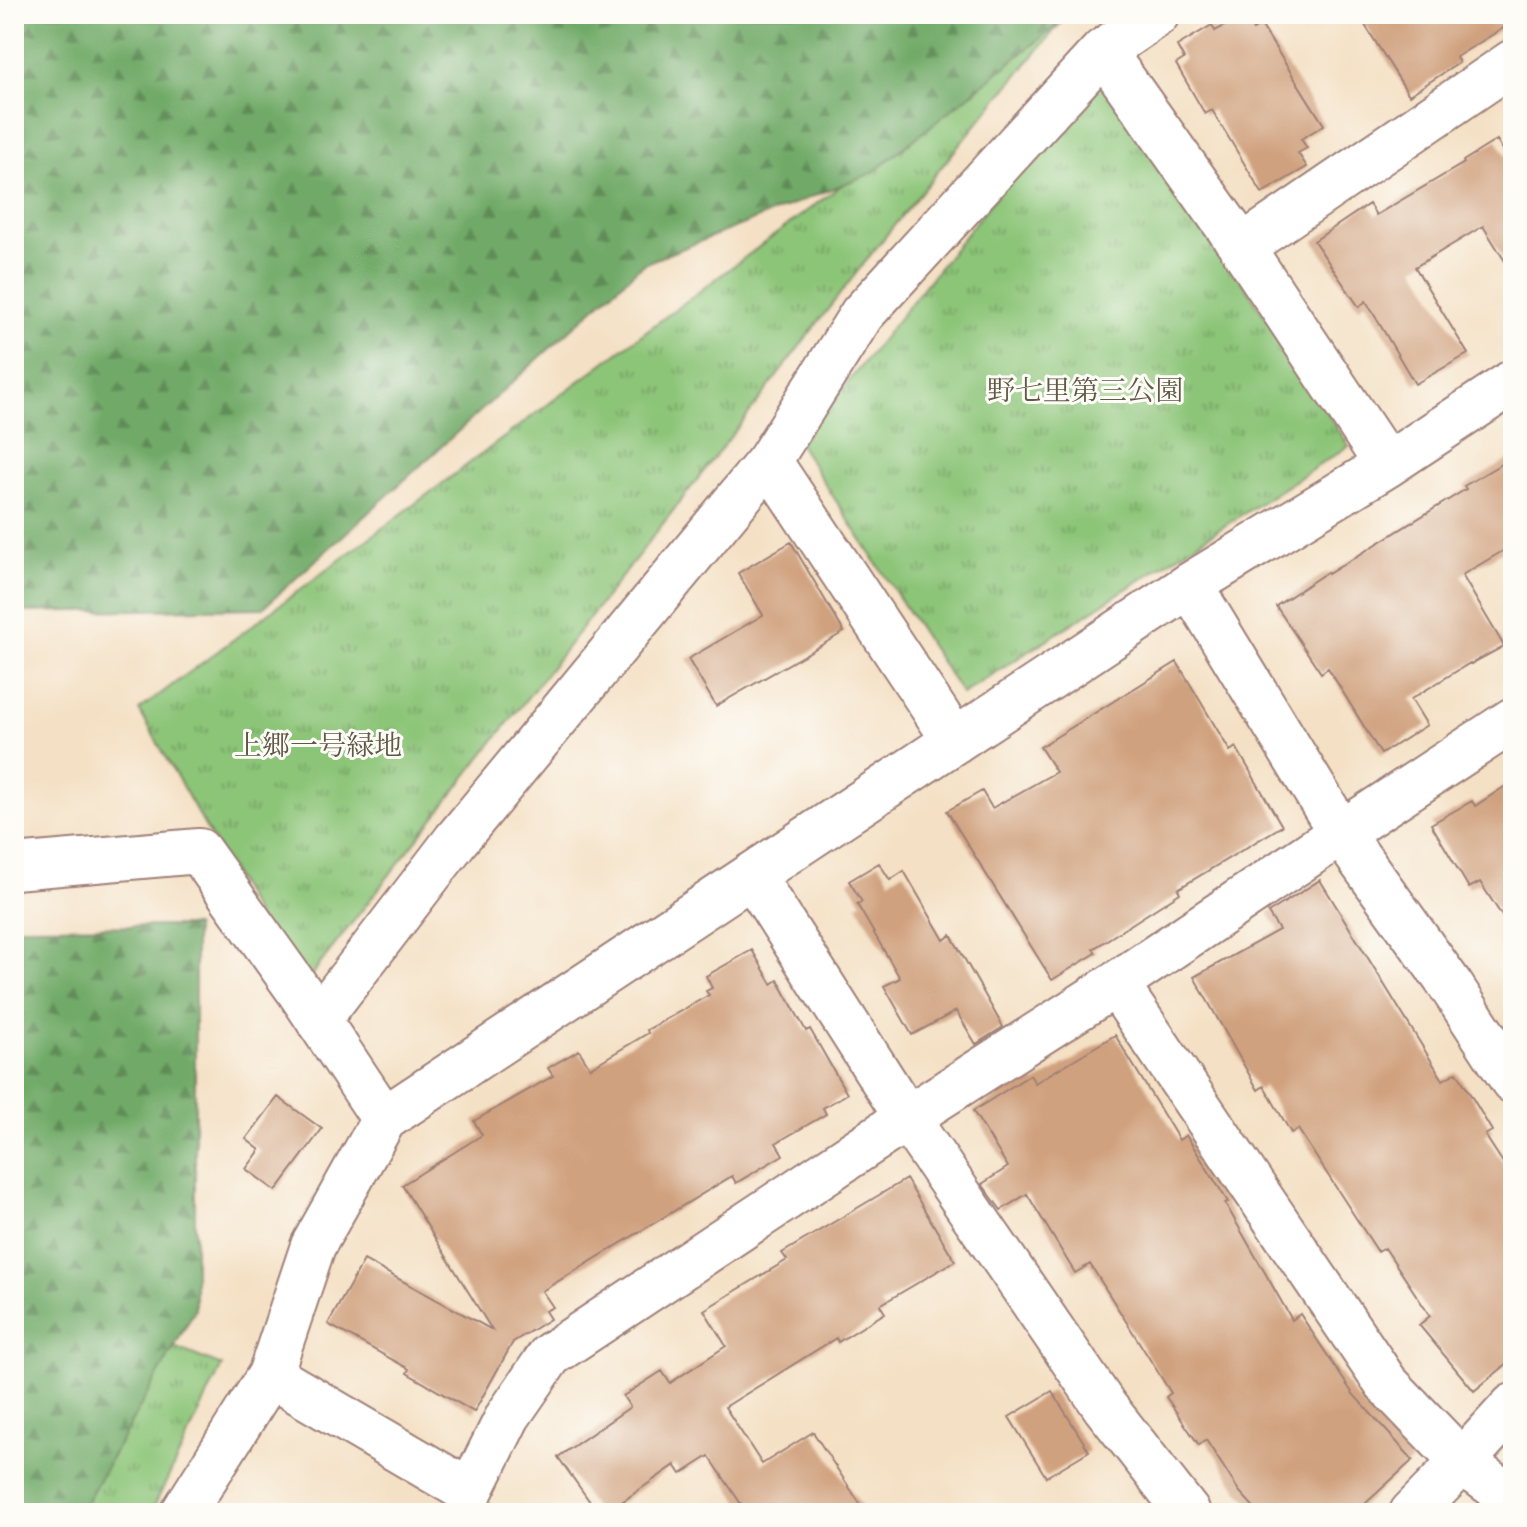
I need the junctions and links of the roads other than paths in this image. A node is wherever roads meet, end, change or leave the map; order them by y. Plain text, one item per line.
1 (1157, 14) edge
2 (1103, 51) junction
3 (1513, 62) edge
4 (1242, 247) junction
5 (1513, 382) edge
6 (769, 461) junction
7 (1387, 465) junction
8 (1190, 585) junction
9 (1513, 720) edge
10 (955, 741) junction
11 (1341, 833) junction
12 (14, 867) edge
13 (752, 875) junction
14 (1116, 984) junction
15 (318, 1020) junction
16 (1513, 1081) edge
17 (907, 1118) junction
18 (384, 1119) junction
19 (270, 1375) junction
20 (1513, 1406) edge
21 (1462, 1462) junction
22 (1513, 1499) edge
23 (183, 1513) edge
24 (1188, 1513) edge
25 (1412, 1513) edge

1 - 2 street
2 - 4 street
2 - 6 street
3 - 4 street
4 - 7 street
5 - 7 street
6 - 10 street
6 - 15 street
7 - 8 street
8 - 10 street
8 - 11 street
9 - 11 street
10 - 13 street
11 - 14 street
11 - 16 street
12 - 15 street
13 - 17 street
13 - 18 street
14 - 17 street
14 - 21 street
15 - 18 street
17 - 19 street
17 - 24 street
18 - 19 street
19 - 23 street
20 - 21 street
21 - 22 street
21 - 25 street

